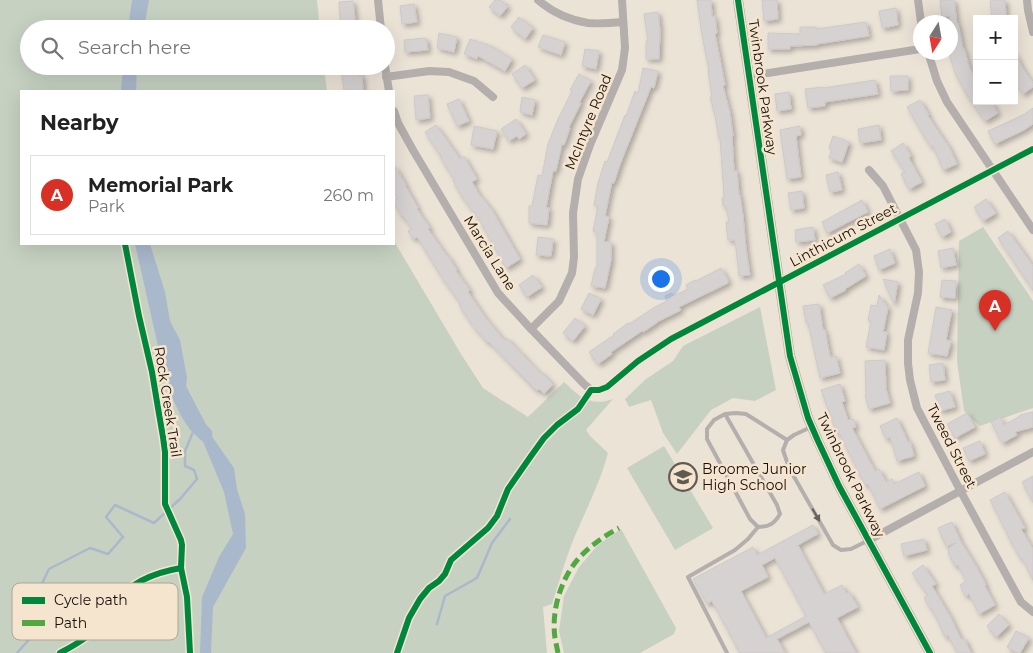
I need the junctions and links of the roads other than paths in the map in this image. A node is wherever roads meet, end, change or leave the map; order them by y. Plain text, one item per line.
1 (378, 0) edge
2 (538, 0) edge
3 (622, 0) edge
4 (738, 0) edge
5 (918, 0) edge
6 (1027, 0) edge
7 (920, 15) edge
8 (380, 20) edge
9 (623, 22) junction
10 (1033, 32) edge
11 (913, 50) edge
12 (930, 60) edge
13 (749, 76) junction
14 (386, 77) joint
15 (389, 90) edge
16 (493, 97) dead end
17 (395, 114) edge
18 (1033, 149) edge
19 (869, 170) dead end
20 (992, 170) junction
21 (900, 219) junction
22 (1033, 230) edge
23 (779, 283) junction
24 (531, 330) junction
25 (591, 390) joint
26 (726, 414) junction
27 (812, 427) junction
28 (787, 440) junction
29 (1033, 452) edge
30 (960, 490) junction
31 (758, 527) junction
32 (869, 540) junction
33 (1033, 612) edge
34 (727, 653) edge
35 (930, 653) edge

1 - 8 street
2 - 9 street
3 - 9 street, McIntyre Road
4 - 13 street, Twinbrook Parkway
5 - 7 street
6 - 10 street
9 - 24 street, McIntyre Road
11 - 13 street
12 - 20 street
13 - 23 street, Twinbrook Parkway
14 - 15 street
14 - 16 street
17 - 24 street, Marcia Lane
18 - 20 street, Linthicum Street
19 - 21 street, Tweed Street
20 - 21 street, Linthicum Street
20 - 22 street
21 - 23 street, Linthicum Street
21 - 30 street, Tweed Street
23 - 25 street, Linthicum Street
23 - 27 street, Twinbrook Parkway
24 - 25 street, Marcia Lane
26 - 28 lane
26 - 31 lane
26 - 31 lane
27 - 28 lane
27 - 32 street, Twinbrook Parkway
28 -> 32 lane
29 - 30 street
30 - 32 street
30 - 33 street, Tweed Street
31 - 34 lane
32 - 35 street, Twinbrook Parkway

